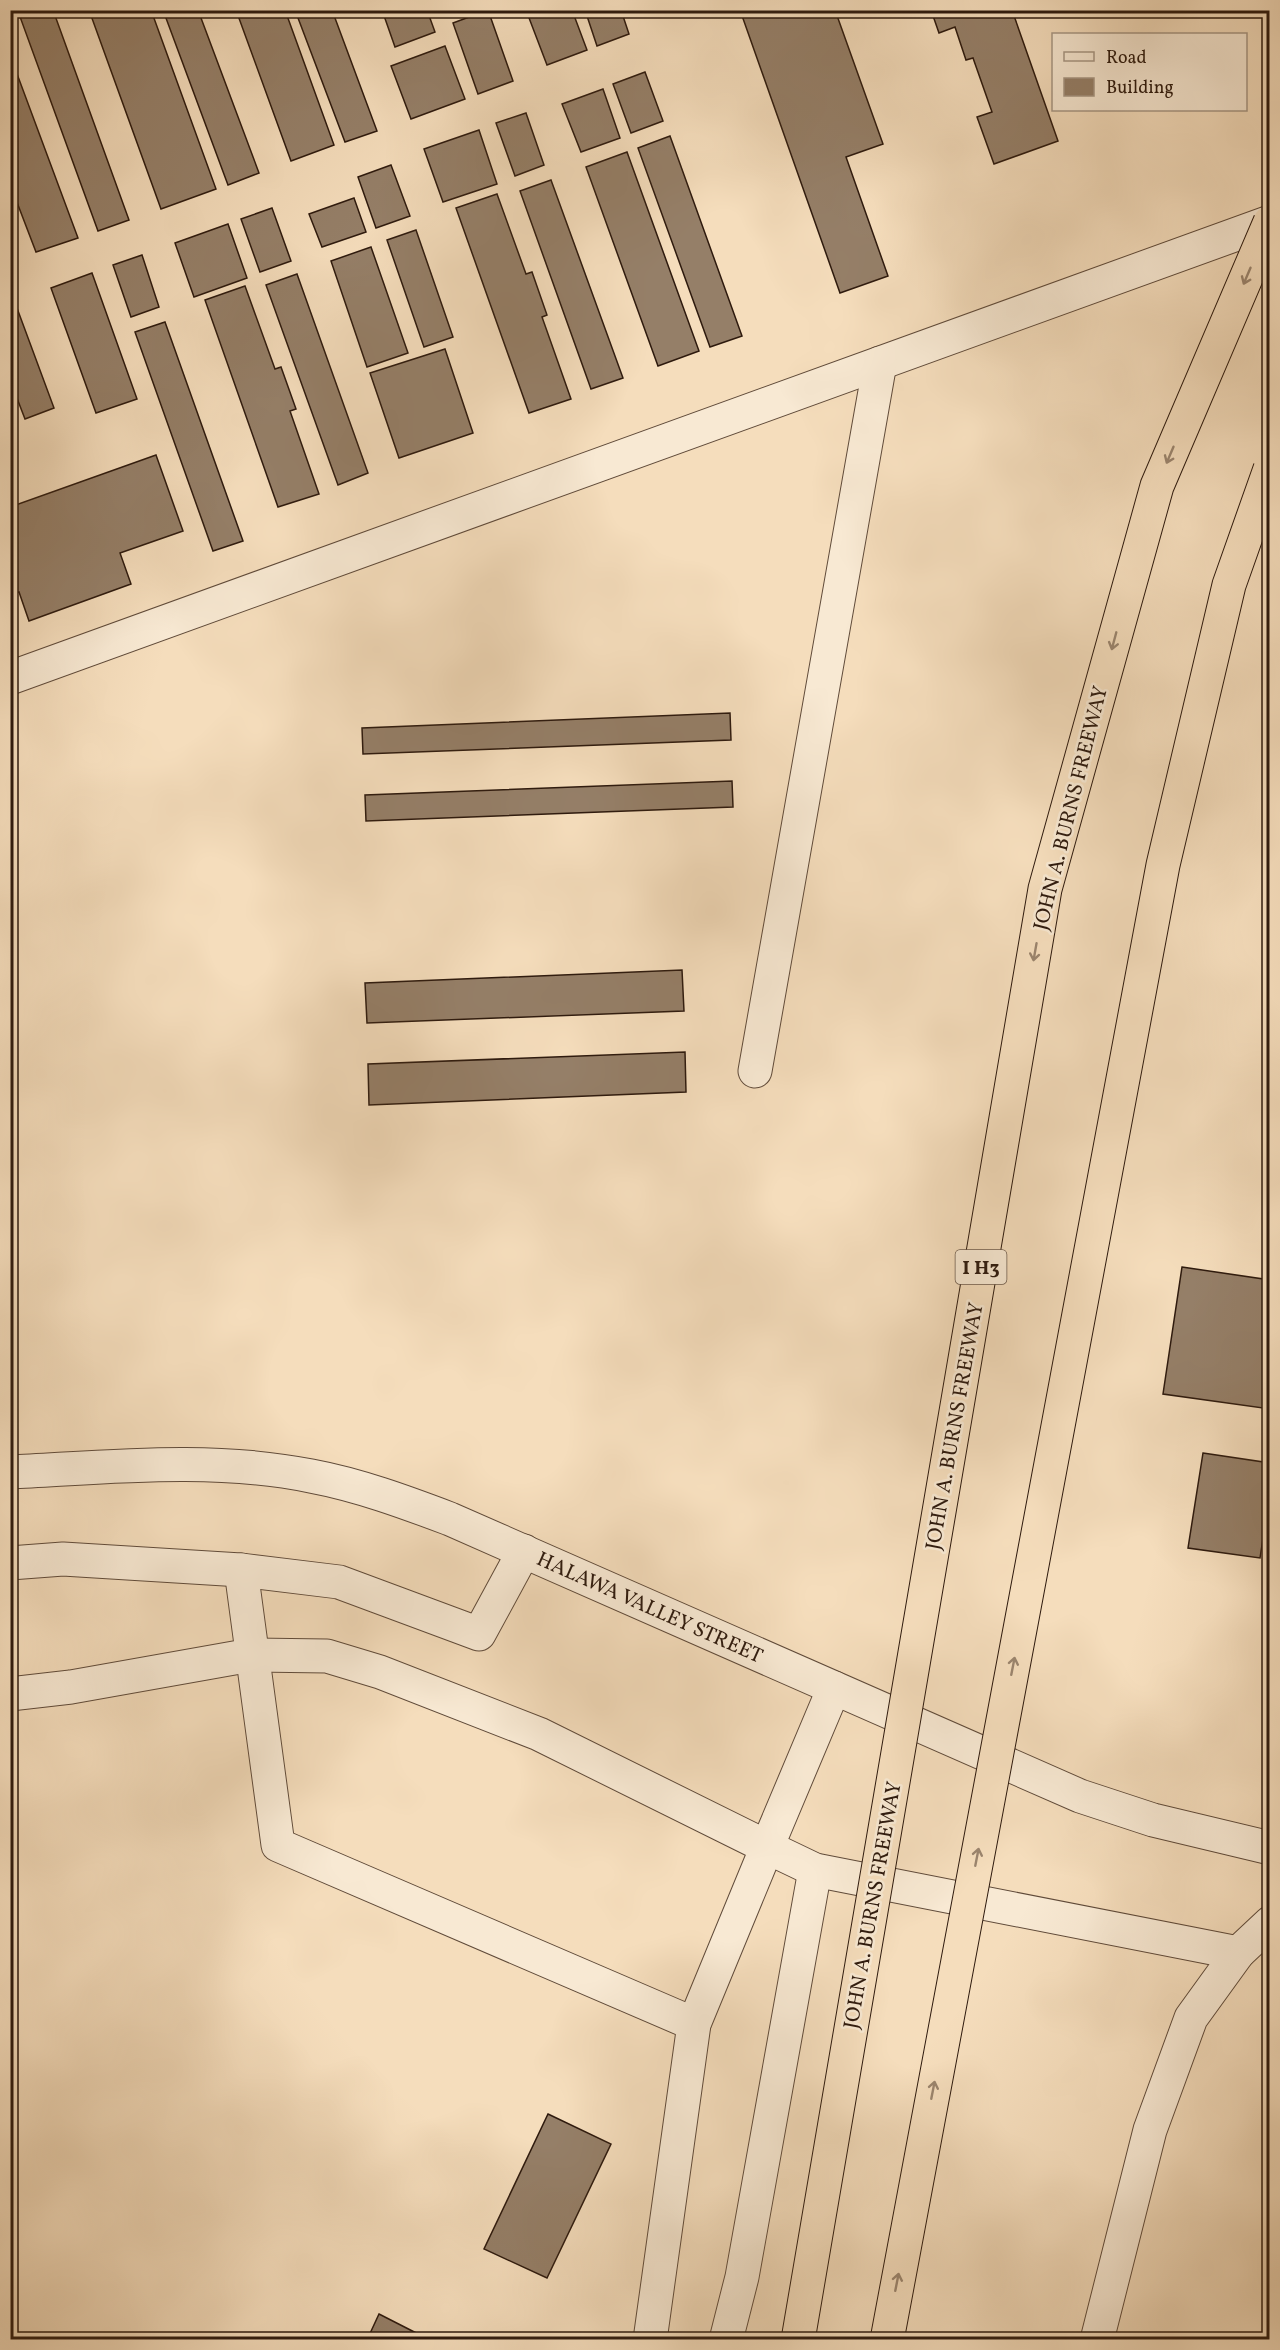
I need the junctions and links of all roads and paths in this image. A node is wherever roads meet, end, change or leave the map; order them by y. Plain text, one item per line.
1 (1269, 222) edge
2 (880, 363) junction
3 (1269, 469) edge
4 (10, 678) edge
5 (755, 1071) dead end
6 (10, 1472) edge
7 (524, 1551) junction
8 (10, 1563) edge
9 (241, 1570) junction
10 (251, 1655) junction
11 (834, 1688) junction
12 (10, 1694) edge
13 (767, 1847) junction
14 (1269, 1848) edge
15 (815, 1870) junction
16 (1269, 1923) edge
17 (1238, 1953) junction
18 (694, 2024) junction
19 (650, 2340) edge
20 (726, 2340) edge
21 (798, 2340) edge
22 (887, 2340) edge
23 (1097, 2340) edge

1 - 2 street
1 -> 21 highway, JOHN A. BURNS FREEWAY / I H3, bridge
2 - 4 street
2 - 5 street
22 -> 3 highway, bridge
6 - 7 street, HALAWA VALLEY STREET
7 - 9 street
7 - 11 street, HALAWA VALLEY STREET
8 - 9 street
9 - 10 street
10 - 12 street
10 - 13 street
10 - 18 street
11 - 13 street
11 - 14 street, HALAWA VALLEY STREET
13 - 15 street
13 - 18 street
15 - 17 street
15 - 20 street
16 - 17 street
17 - 23 street
18 - 19 street

